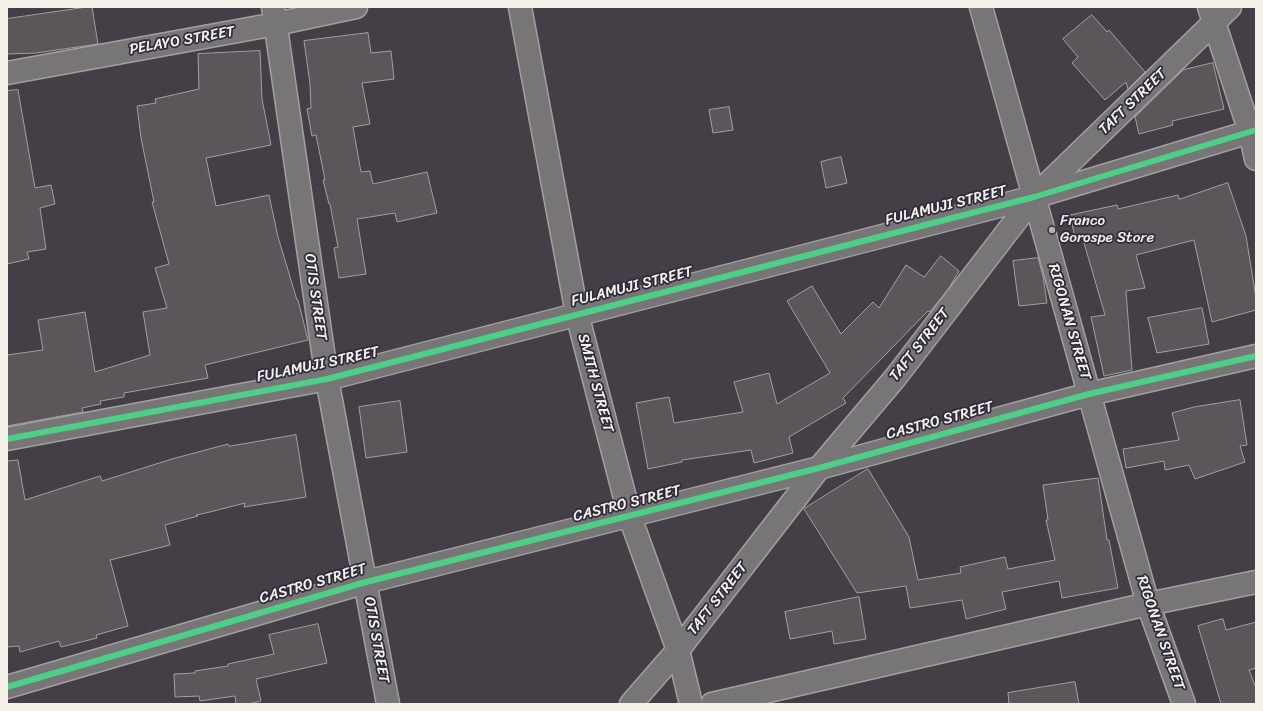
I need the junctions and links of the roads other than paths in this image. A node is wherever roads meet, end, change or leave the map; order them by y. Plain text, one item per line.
1 (356, 7) edge
2 (520, 7) edge
3 (981, 7) edge
4 (1230, 7) edge
5 (275, 16) edge
6 (1211, 16) edge
7 (7, 73) edge
8 (1253, 131) edge
9 (1256, 159) edge
10 (1034, 197) junction
11 (577, 314) junction
12 (1256, 356) edge
13 (327, 379) junction
14 (1089, 394) junction
15 (7, 439) edge
16 (819, 468) junction
17 (630, 517) junction
18 (366, 582) junction
19 (1256, 582) edge
20 (1148, 604) junction
21 (678, 650) junction
22 (7, 687) edge
23 (388, 704) edge
24 (631, 704) edge
25 (691, 704) edge
26 (712, 704) edge
27 (1184, 704) edge

1 - 5 street, PELAYO STREET
2 - 11 street, SMITH STREET
3 - 10 street, RIGONAN STREET
4 - 6 street, TAFT STREET
5 - 7 street, PELAYO STREET
5 - 13 street, OTIS STREET
6 - 8 street
6 - 10 street, TAFT STREET
8 - 9 street
8 - 10 street, FULAMUJI STREET
10 - 11 street, FULAMUJI STREET
10 - 14 street, RIGONAN STREET
10 - 16 street, TAFT STREET
11 - 13 street, FULAMUJI STREET
11 - 17 street, SMITH STREET
12 - 14 street, CASTRO STREET
13 - 15 street, FULAMUJI STREET
13 - 18 street, OTIS STREET
14 - 16 street, CASTRO STREET
14 - 20 street, RIGONAN STREET
16 - 17 street, CASTRO STREET
16 - 21 street, TAFT STREET
17 - 18 street, CASTRO STREET
17 - 21 street, SMITH STREET
18 - 22 street, CASTRO STREET
18 - 23 street, OTIS STREET
19 - 20 street
20 - 26 street
20 - 27 street, RIGONAN STREET
21 - 24 street, TAFT STREET
21 - 25 street, SMITH STREET

